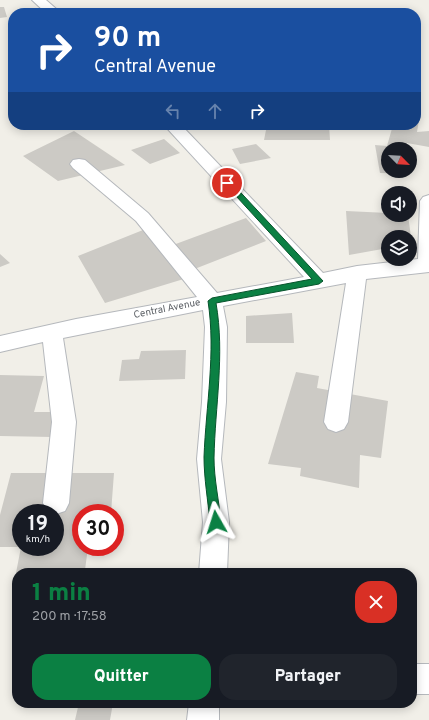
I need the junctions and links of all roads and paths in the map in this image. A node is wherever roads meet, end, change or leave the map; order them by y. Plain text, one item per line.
1 (38, 0) edge
2 (48, 8) edge
3 (177, 130) edge
4 (79, 164) dead end
5 (429, 201) edge
6 (428, 265) edge
7 (357, 273) junction
8 (319, 281) junction
9 (212, 301) junction
10 (52, 332) junction
11 (0, 343) edge
12 (336, 422) dead end
13 (56, 503) dead end
14 (213, 568) edge
15 (417, 679) edge
16 (429, 679) edge
17 (204, 708) edge
18 (203, 720) edge

1 - 2 street
3 - 8 street
4 - 9 street
5 - 6 street
6 - 7 street, Central Avenue
7 - 8 street, Central Avenue
7 - 12 street
8 - 9 street, Central Avenue
9 - 10 street, Central Avenue
9 - 14 street
10 - 11 street, Central Avenue
10 - 13 street
15 - 16 street
17 - 18 street

